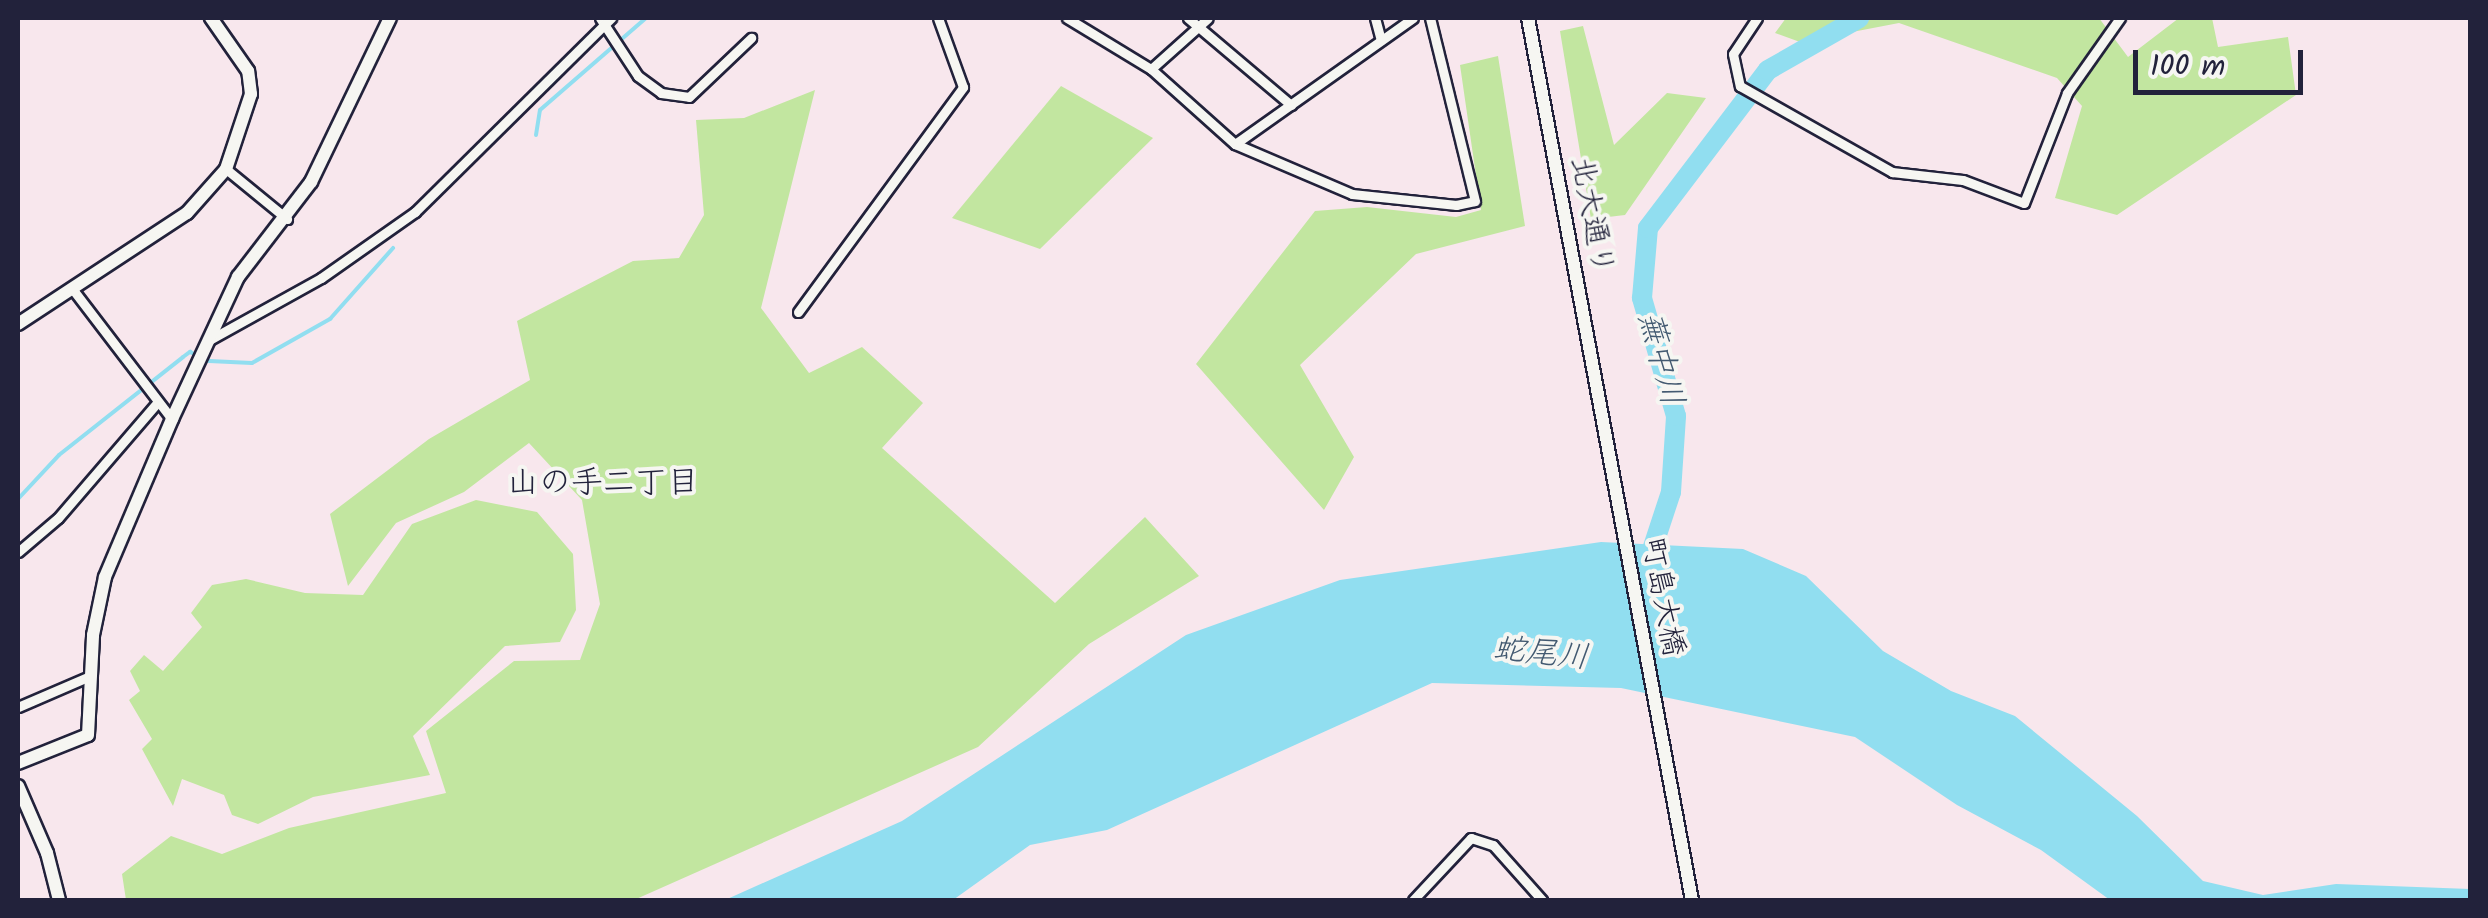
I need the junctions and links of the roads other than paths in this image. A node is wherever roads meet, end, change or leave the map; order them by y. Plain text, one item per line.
1 (211, 18) edge
2 (390, 18) edge
3 (938, 18) edge
4 (1067, 18) edge
5 (1188, 18) edge
6 (1208, 18) edge
7 (1375, 18) edge
8 (1414, 18) edge
9 (1430, 18) edge
10 (1528, 18) edge
11 (1757, 18) edge
12 (2120, 18) edge
13 (605, 19) edge
14 (1198, 24) junction
15 (750, 38) dead end
16 (1382, 40) junction
17 (1151, 69) junction
18 (1290, 105) junction
19 (1236, 144) junction
20 (226, 170) junction
21 (287, 218) junction
22 (74, 290) junction
23 (798, 312) dead end
24 (18, 324) edge
25 (204, 342) junction
26 (156, 404) junction
27 (172, 418) junction
28 (1615, 483) joint
29 (18, 552) edge
30 (90, 676) junction
31 (18, 708) edge
32 (18, 764) edge
33 (18, 791) edge
34 (58, 900) edge
35 (1413, 900) edge
36 (1542, 900) edge
37 (1692, 900) edge

1 - 20 street
2 - 21 street
3 - 23 street
4 - 17 street
5 - 14 street
6 - 14 street
7 - 16 street
8 - 16 street
9 - 19 street
10 - 28 street, 北大通り
11 - 12 street
13 - 15 street
13 - 25 street
14 - 17 street
14 - 18 street
16 - 18 street
17 - 19 street
18 - 19 street
20 - 21 street
20 - 22 street
21 - 25 street
22 - 24 street
22 - 26 street
25 - 27 street
26 - 27 street
26 - 29 street
27 - 30 street
28 - 37 street, 町島大橋
30 - 31 street
30 - 32 street
33 - 34 street
35 - 36 street

